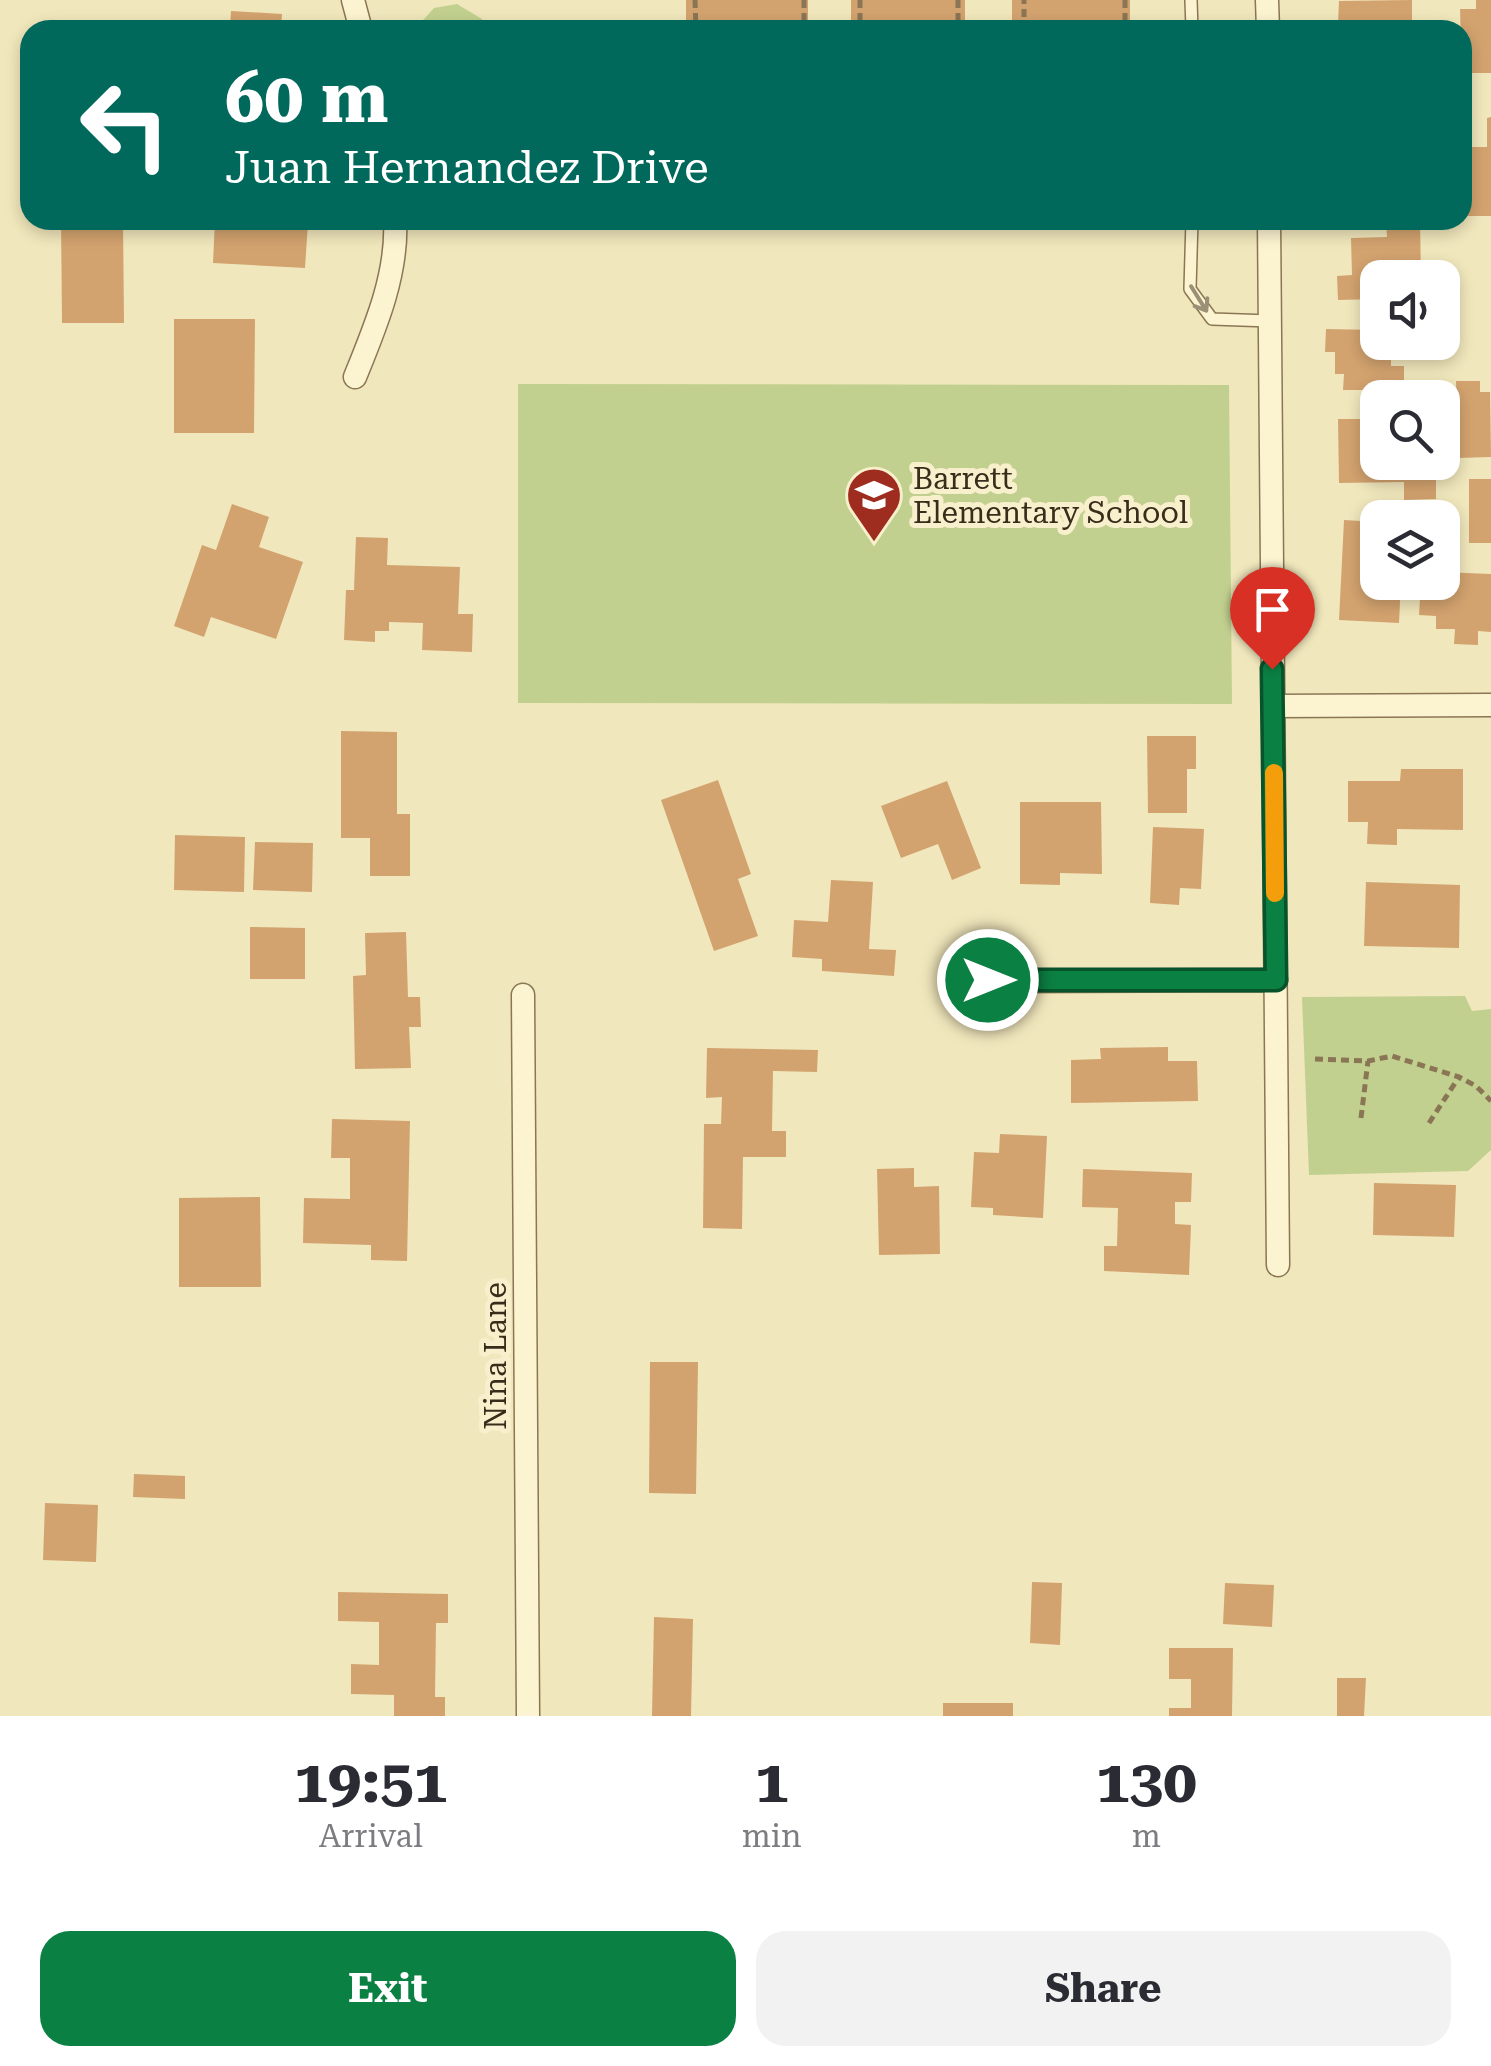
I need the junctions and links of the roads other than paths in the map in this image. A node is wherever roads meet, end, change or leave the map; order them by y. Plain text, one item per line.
1 (395, 230) edge
2 (1192, 230) edge
3 (1269, 230) edge
4 (1270, 321) junction
5 (355, 377) dead end
6 (1491, 705) edge
7 (1273, 706) junction
8 (988, 980) dead end
9 (1276, 980) junction
10 (523, 996) dead end
11 (1278, 1265) dead end
12 (528, 1716) edge

1 - 5 street
2 -> 4 lane
3 - 4 street
4 - 7 street
6 - 7 street
7 - 9 street
8 - 9 street
9 - 11 street
10 - 12 street, Nina Lane

